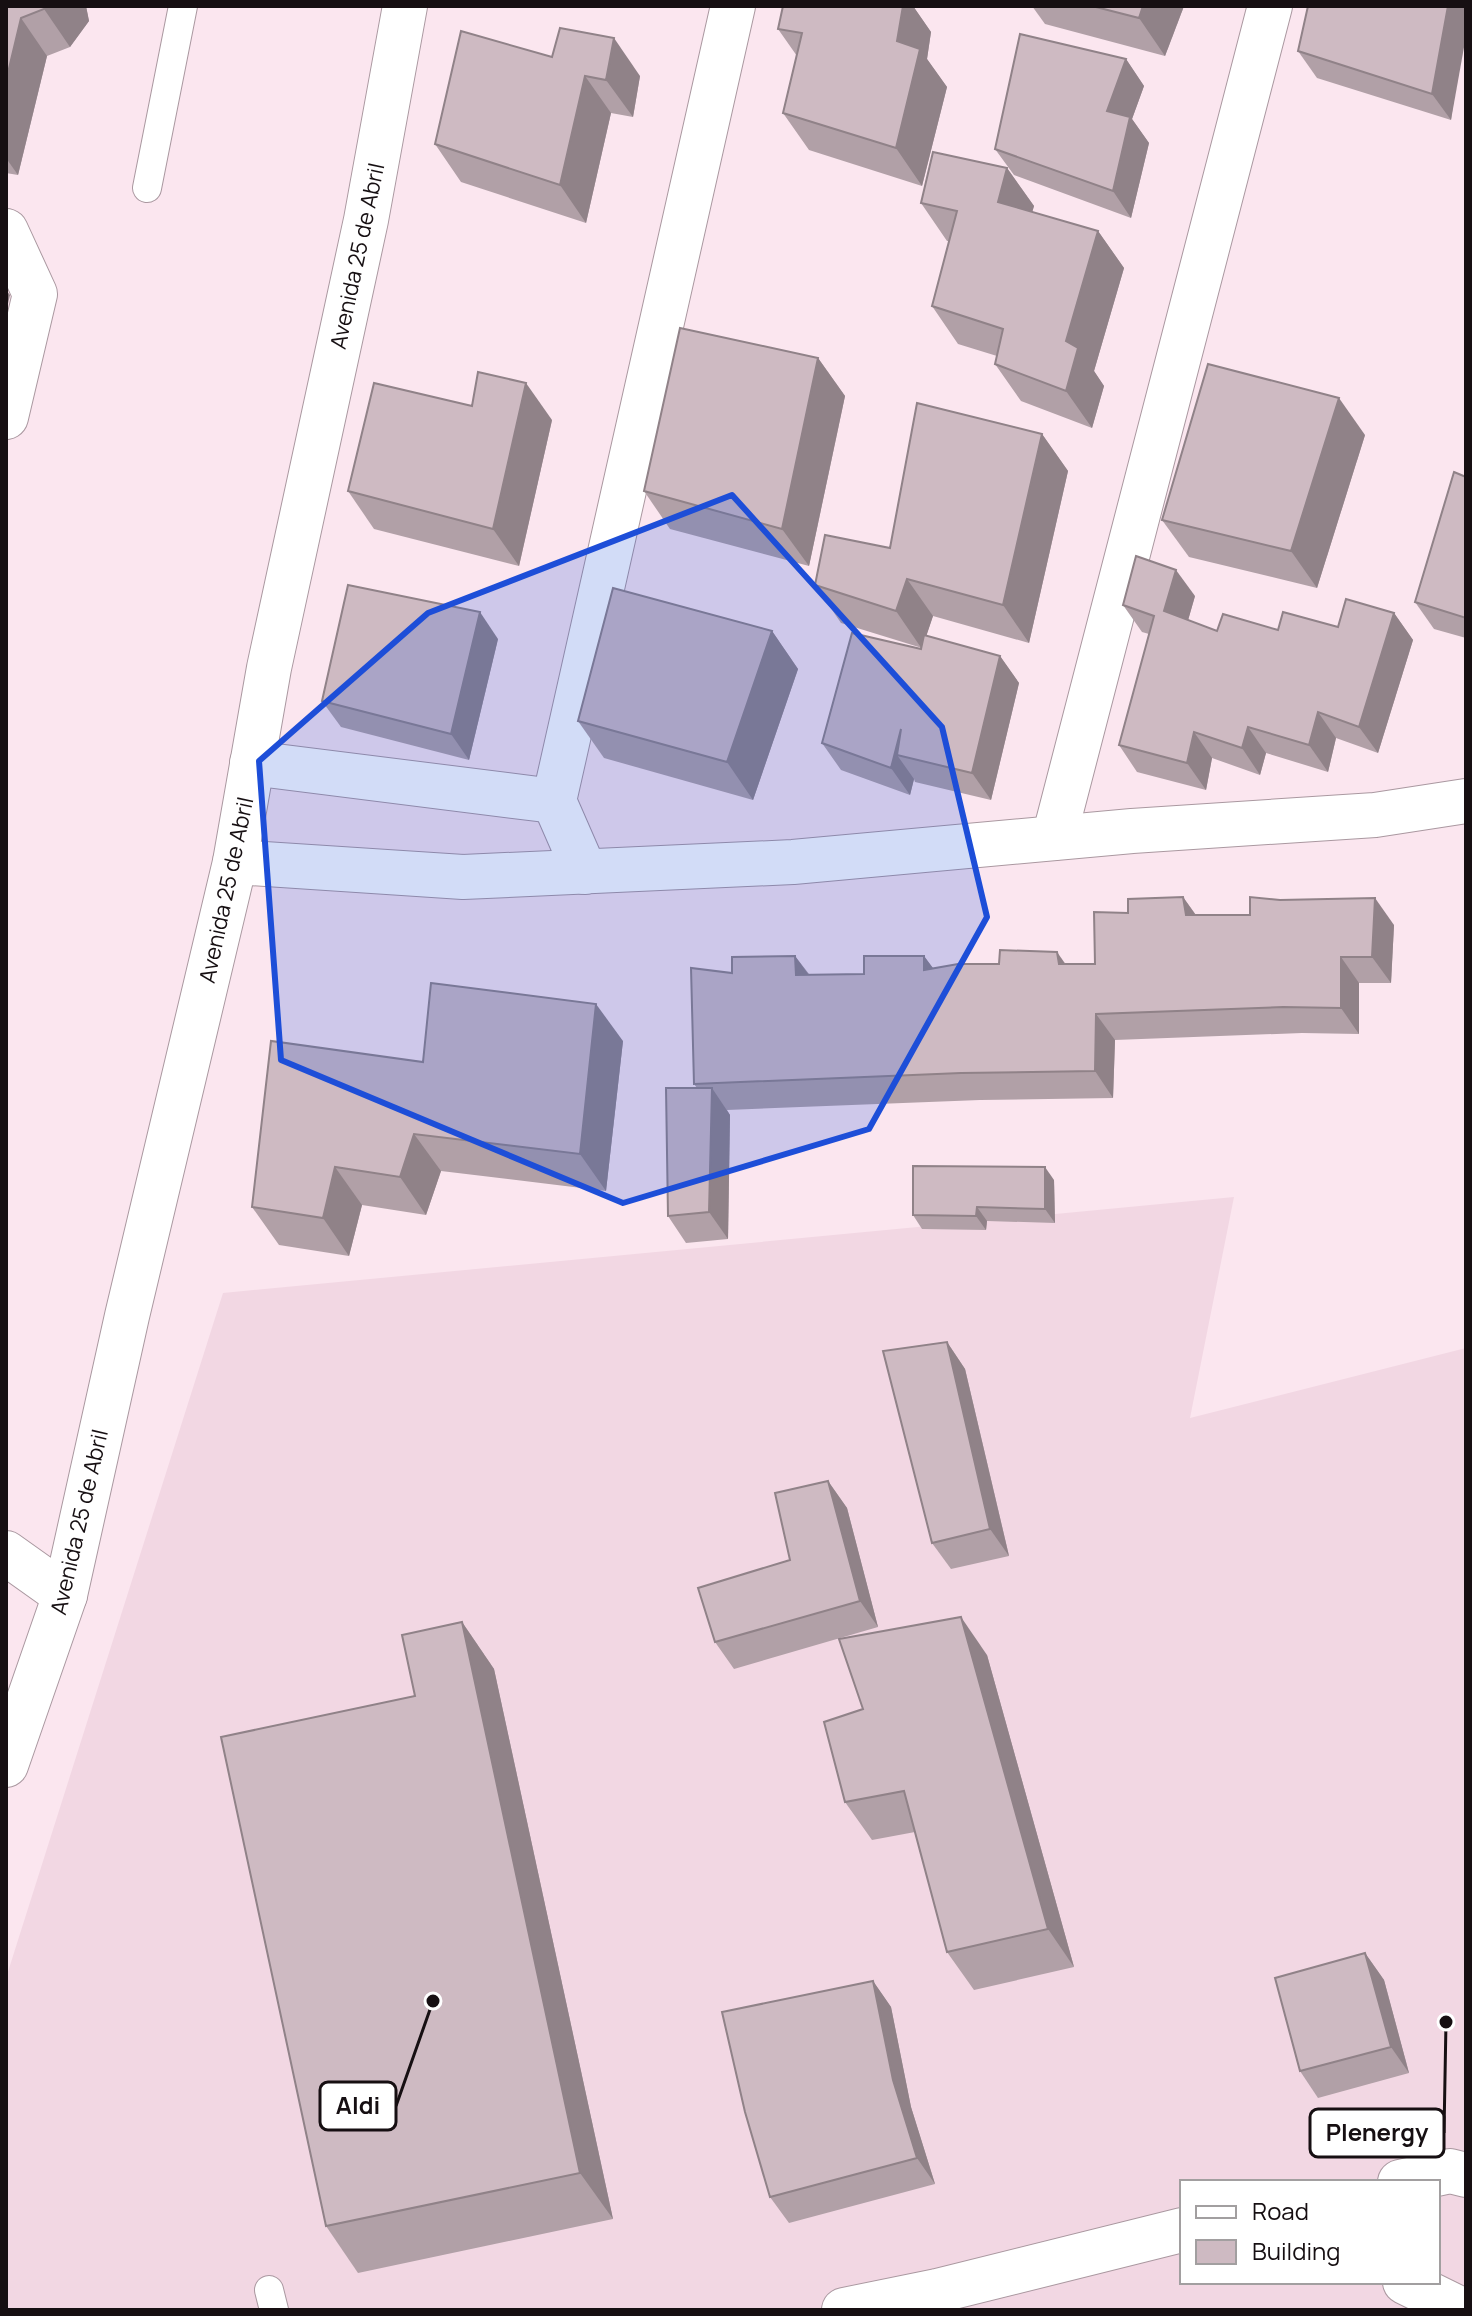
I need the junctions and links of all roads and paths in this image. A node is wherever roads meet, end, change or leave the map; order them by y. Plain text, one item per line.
1 (183, 6) edge
2 (405, 6) edge
3 (733, 6) edge
4 (1270, 6) edge
5 (147, 188) dead end
6 (6, 231) edge
7 (6, 417) edge
8 (252, 763) junction
9 (554, 801) junction
10 (1466, 801) edge
11 (1054, 838) junction
12 (235, 862) junction
13 (585, 872) junction
14 (6, 1553) edge
15 (65, 1595) junction
16 (6, 1765) edge
17 (1466, 2175) edge
18 (1409, 2180) edge
19 (1180, 2231) edge
20 (1409, 2284) edge
21 (932, 2300) edge
22 (844, 2310) edge
23 (1462, 2310) edge

1 - 5 lane
2 - 8 main road, Avenida 25 de Abril
3 - 9 main road
4 - 11 main road
6 - 7 main road
8 - 9 main road
8 - 12 main road, Avenida 25 de Abril
9 - 13 main road
10 - 11 main road
11 - 13 main road
12 - 13 main road
12 - 15 main road, Avenida 25 de Abril
14 - 15 main road
15 - 16 main road, Avenida 25 de Abril
17 - 18 main road
19 - 21 main road
20 - 23 main road
21 - 22 main road

